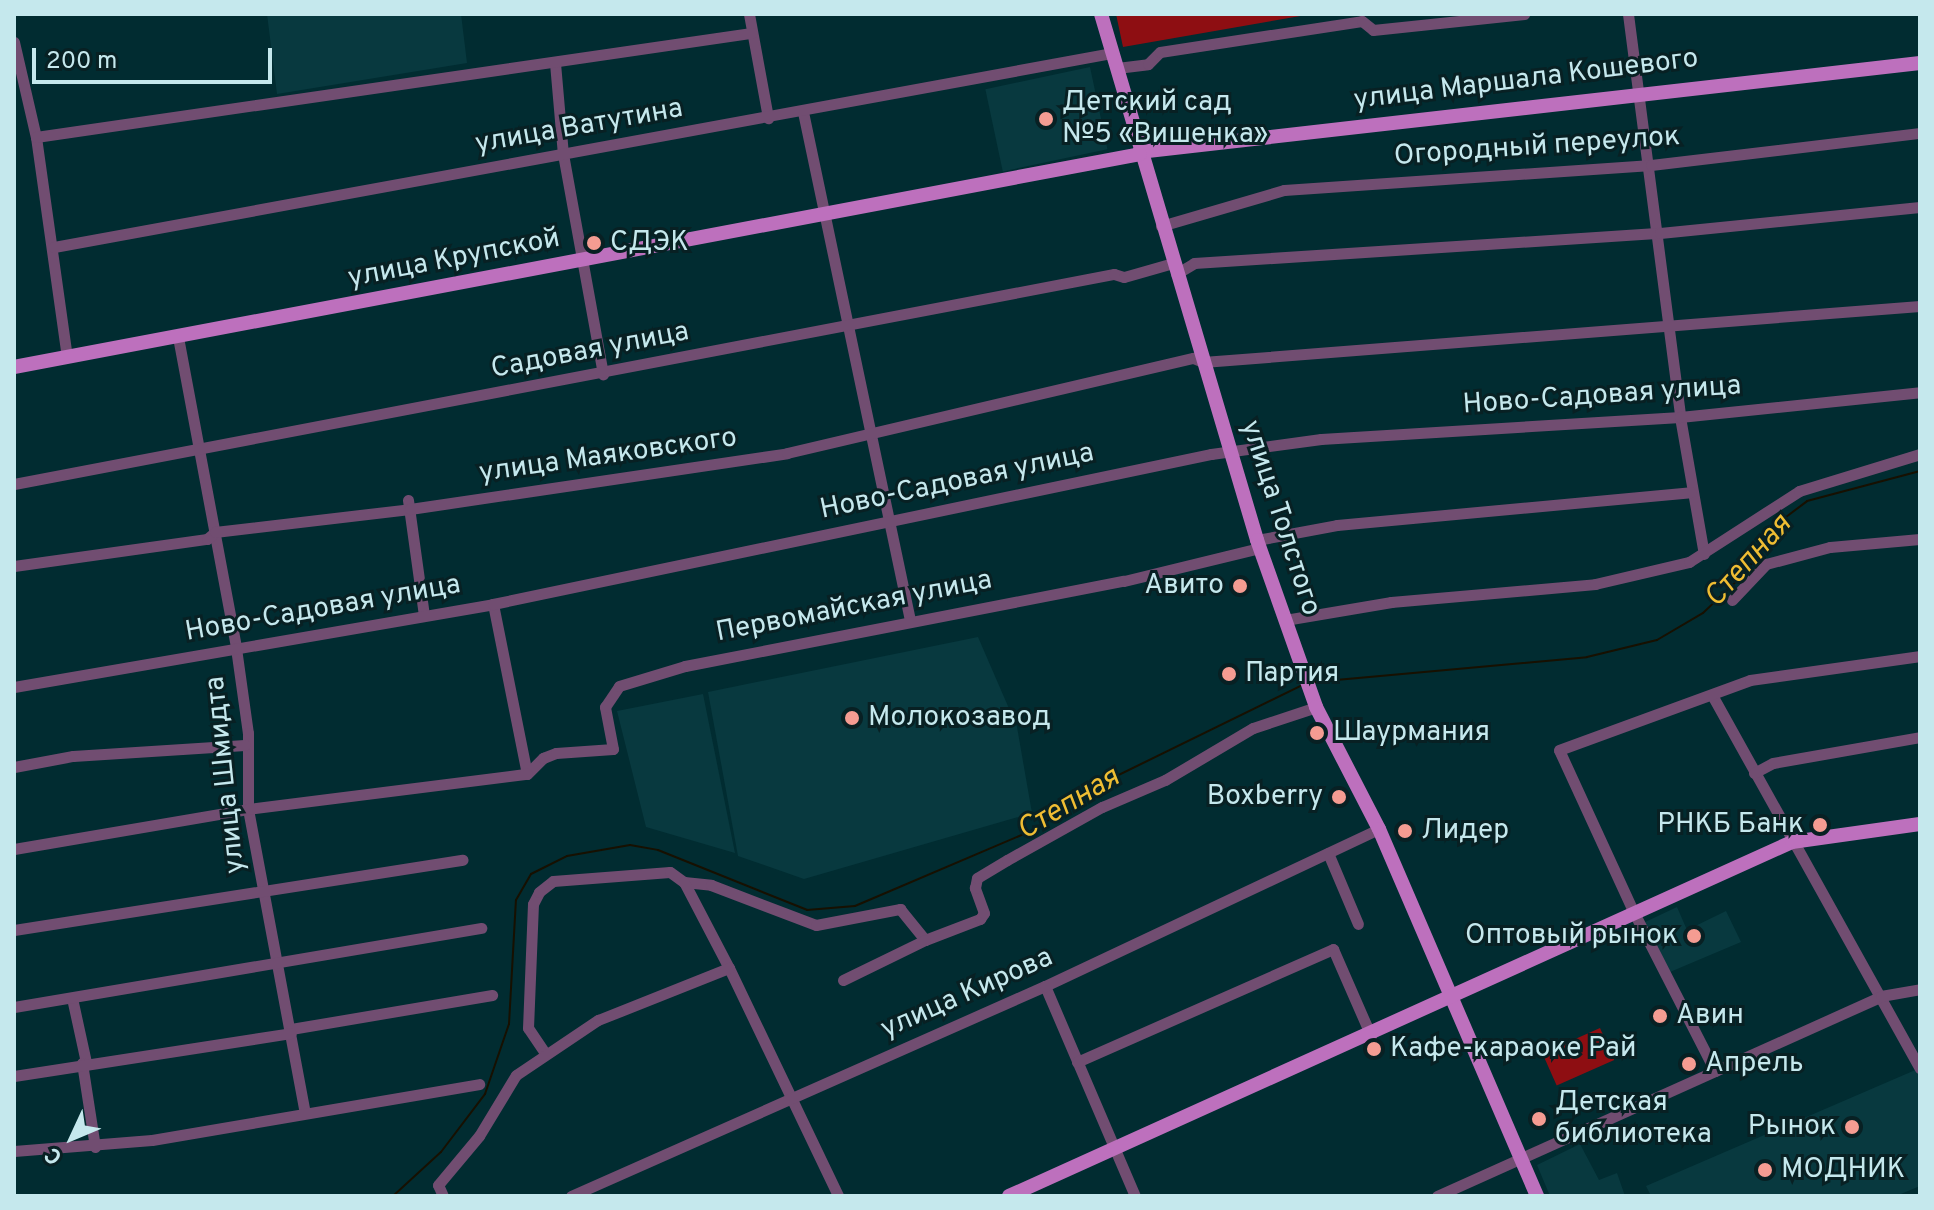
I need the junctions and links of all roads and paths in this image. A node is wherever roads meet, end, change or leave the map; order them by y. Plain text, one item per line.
1 (749, 14) edge
2 (1101, 14) edge
3 (1524, 14) edge
4 (1628, 14) edge
5 (751, 33) junction
6 (14, 42) edge
7 (1114, 60) junction
8 (555, 63) junction
9 (1920, 63) edge
10 (1640, 93) junction
11 (803, 112) junction
12 (768, 118) junction
13 (1920, 133) edge
14 (36, 137) junction
15 (1139, 153) junction
16 (563, 154) junction
17 (1651, 165) junction
18 (1920, 207) edge
19 (825, 215) junction
20 (1161, 226) junction
21 (1660, 233) junction
22 (54, 247) junction
23 (584, 260) junction
24 (1174, 268) junction
25 (1920, 306) edge
26 (852, 325) junction
27 (1671, 325) junction
28 (178, 337) junction
29 (67, 357) junction
30 (1203, 362) junction
31 (14, 367) edge
32 (603, 374) junction
33 (1920, 392) edge
34 (1680, 417) junction
35 (869, 434) junction
36 (201, 450) junction
37 (1231, 454) junction
38 (1920, 454) edge
39 (14, 484) edge
40 (1690, 492) junction
41 (409, 505) junction
42 (891, 522) junction
43 (215, 532) junction
44 (1920, 539) edge
45 (1258, 544) junction
46 (1704, 554) junction
47 (14, 566) edge
48 (1732, 600) dead end
49 (493, 604) junction
50 (424, 615) junction
51 (910, 620) junction
52 (1285, 620) junction
53 (236, 648) junction
54 (1920, 656) edge
55 (14, 687) edge
56 (1712, 695) junction
57 (1315, 704) junction
58 (1920, 737) edge
59 (245, 745) junction
60 (14, 767) edge
61 (1754, 773) junction
62 (527, 774) junction
63 (248, 809) junction
64 (1920, 824) edge
65 (1379, 829) junction
66 (1792, 842) junction
67 (14, 849) edge
68 (1328, 853) junction
69 (463, 860) dead end
70 (684, 882) junction
71 (263, 889) junction
72 (1634, 913) junction
73 (1358, 924) dead end
74 (481, 928) dead end
75 (14, 930) edge
76 (925, 940) junction
77 (278, 964) junction
78 (729, 968) junction
79 (843, 980) dead end
80 (1045, 986) junction
81 (1920, 989) edge
82 (492, 995) dead end
83 (1881, 996) junction
84 (72, 998) junction
85 (1451, 1000) junction
86 (14, 1007) edge
87 (291, 1031) junction
88 (1371, 1036) junction
89 (545, 1053) junction
90 (1077, 1062) junction
91 (84, 1063) junction
92 (1920, 1068) edge
93 (1715, 1071) junction
94 (14, 1076) edge
95 (479, 1084) dead end
96 (792, 1098) junction
97 (305, 1113) junction
98 (95, 1147) junction
99 (1114, 1149) junction
100 (14, 1151) edge
101 (1521, 1159) junction
102 (440, 1190) edge
103 (571, 1196) edge
104 (838, 1196) edge
105 (1009, 1196) edge
106 (1135, 1196) edge
107 (1437, 1196) edge
108 (1537, 1196) edge

1 - 5 street
2 - 7 main road, улица Толстого
3 - 7 street, улица Ватутина
4 - 10 street
5 - 8 street
5 - 12 street
6 - 14 street
7 - 11 street, улица Ватутина
7 - 15 main road, улица Толстого
8 - 14 street
8 - 16 street
9 - 10 main road, улица Маршала Кошевого
10 - 15 main road, улица Маршала Кошевого
10 - 17 street
11 - 12 street, улица Ватутина
11 - 19 street
12 - 16 street, улица Ватутина
13 - 17 street, Огородный переулок
14 - 22 street
15 - 19 main road, улица Крупской
15 - 20 main road, улица Толстого
16 - 22 street, улица Ватутина
16 - 23 street
17 - 20 street, Огородный переулок
17 - 21 street
18 - 21 street, Садовая улица
19 - 23 main road, улица Крупской
19 - 26 street
20 - 24 main road, улица Толстого
21 - 24 street, Садовая улица
21 - 27 street
22 - 29 street
23 - 28 main road, улица Крупской
23 - 32 street
24 - 26 street, Садовая улица
24 - 30 main road, улица Толстого
25 - 27 street, улица Маяковского
26 - 32 street, Садовая улица
26 - 35 street
27 - 30 street, улица Маяковского
27 - 34 street
28 - 29 main road, улица Крупской
28 - 36 street, улица Шмидта
29 - 31 main road, улица Крупской
30 - 35 street, улица Маяковского
30 - 37 main road, улица Толстого
32 - 36 street, Садовая улица
33 - 34 street, Ново-Садовая улица
34 - 37 street, Ново-Садовая улица
34 - 40 street
35 - 41 street, улица Маяковского
35 - 42 street
36 - 39 street, Садовая улица
36 - 43 street, улица Шмидта
37 - 42 street, Ново-Садовая улица
37 - 45 main road, улица Толстого
38 - 46 street
40 - 45 street, Первомайская улица
40 - 46 street
41 - 43 street, улица Маяковского
41 - 50 street
42 - 49 street, Ново-Садовая улица
42 - 51 street
43 - 47 street, улица Маяковского
43 - 53 street, улица Шмидта
44 - 48 street
45 - 51 street, Первомайская улица
45 - 52 main road, улица Толстого
46 - 52 street
49 - 50 street, Ново-Садовая улица
49 - 62 street
50 - 53 street, Ново-Садовая улица
51 - 62 street, Первомайская улица
52 - 57 main road, улица Толстого
53 - 55 street, Ново-Садовая улица
53 - 59 street, улица Шмидта
54 - 56 street
56 - 61 street
56 - 72 street
57 - 65 main road, улица Толстого
57 - 76 street
58 - 61 street
59 - 60 street
59 - 63 street, улица Шмидта
61 - 66 street
62 - 63 street
63 - 67 street
63 - 71 street, улица Шмидта
64 - 66 main road
65 - 68 street, улица Кирова
65 - 85 main road, улица Толстого
66 - 72 main road
66 - 83 street
68 - 73 street
68 - 80 street, улица Кирова
69 - 71 street
70 - 76 street
70 - 78 street
70 - 89 street
71 - 75 street
71 - 77 street, улица Шмидта
72 - 85 main road
72 - 93 street
74 - 77 street
76 - 79 street
77 - 84 street
77 - 87 street, улица Шмидта
78 - 89 street
78 - 96 street
80 - 90 street
80 - 96 street, улица Кирова
81 - 83 street
82 - 87 street
83 - 92 street
83 - 93 street
84 - 86 street
84 - 91 street
85 - 88 main road
85 - 101 main road, улица Толстого
87 - 91 street
87 - 97 street, улица Шмидта
88 - 90 street
88 - 99 main road
89 - 102 street
90 - 99 street
91 - 94 street
91 - 98 street
93 - 101 street
95 - 97 street
96 - 103 street, улица Кирова
96 - 104 street
97 - 98 street
98 - 100 street
99 - 105 main road
99 - 106 street
101 - 107 street
101 - 108 main road, улица Толстого

